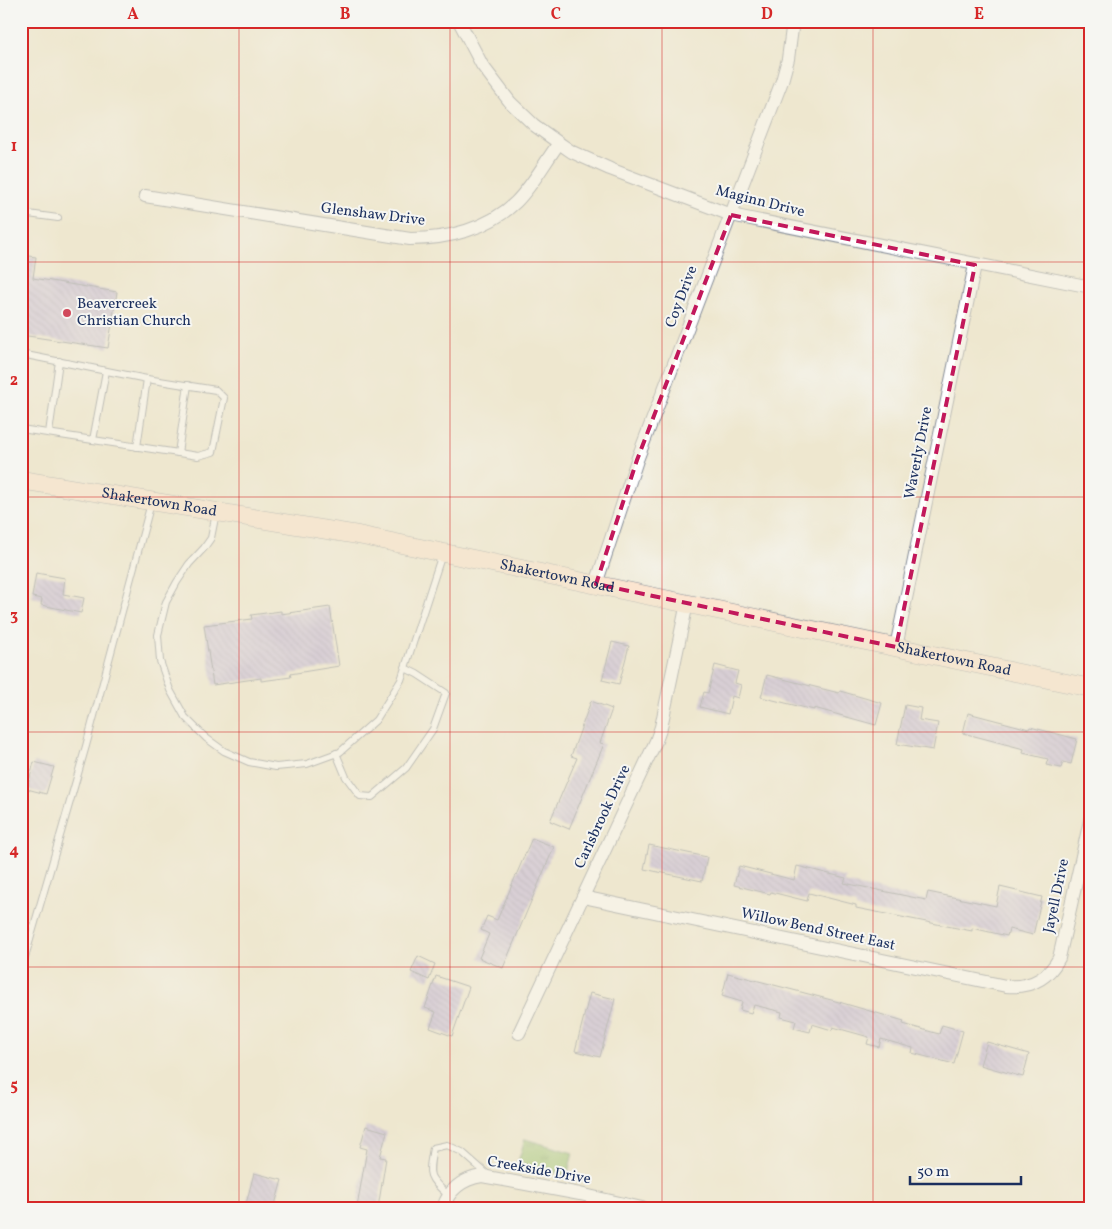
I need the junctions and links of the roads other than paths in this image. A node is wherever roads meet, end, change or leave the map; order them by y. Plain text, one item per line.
1 (459, 21) edge
2 (794, 21) edge
3 (559, 143) junction
4 (145, 196) dead end
5 (21, 213) edge
6 (731, 215) junction
7 (58, 218) dead end
8 (975, 265) junction
9 (1091, 287) edge
10 (21, 354) edge
11 (59, 362) junction
12 (106, 371) junction
13 (147, 379) junction
14 (188, 385) junction
15 (21, 428) edge
16 (49, 433) junction
17 (93, 440) junction
18 (137, 447) junction
19 (178, 453) junction
20 (21, 480) edge
21 (152, 501) junction
22 (216, 511) junction
23 (443, 552) junction
24 (596, 584) junction
25 (687, 604) junction
26 (896, 647) junction
27 (405, 668) junction
28 (1091, 688) edge
29 (336, 753) junction
30 (1091, 816) edge
31 (583, 897) junction
32 (21, 972) edge
33 (1044, 977) joint
34 (519, 1033) dead end
35 (490, 1176) junction
36 (448, 1196) junction
37 (443, 1208) edge
38 (642, 1208) edge

1 - 3 street, Maginn Drive
2 - 6 street, Coy Drive
3 - 4 street, Glenshaw Drive
3 - 6 street, Maginn Drive
5 - 7 lane
6 - 8 street, Maginn Drive
6 - 24 street, Coy Drive
8 - 9 street, Maginn Drive
8 - 26 street, Waverly Drive
10 - 11 lane
11 - 12 lane
11 - 16 lane
12 - 13 lane
12 - 17 lane
13 - 14 lane
13 - 18 lane
14 - 19 lane
14 - 19 lane
15 - 16 lane
16 - 17 lane
17 - 18 lane
18 - 19 lane
20 - 21 street, Shakertown Road
21 - 22 street, Shakertown Road
21 - 32 lane
22 - 23 street, Shakertown Road
22 - 29 lane
23 - 24 street, Shakertown Road
23 - 27 lane
24 - 25 street, Shakertown Road
25 - 26 street, Shakertown Road
25 - 31 street, Carlsbrook Drive
26 - 28 street, Shakertown Road
27 - 29 lane
27 - 29 lane
30 - 33 street, Jayell Drive
31 - 33 street, Willow Bend Street East
31 - 34 street, Carlsbrook Drive
35 - 36 street, Creekside Drive
35 - 36 lane
35 - 38 street, Creekside Drive
36 - 37 street, Creekside Drive

